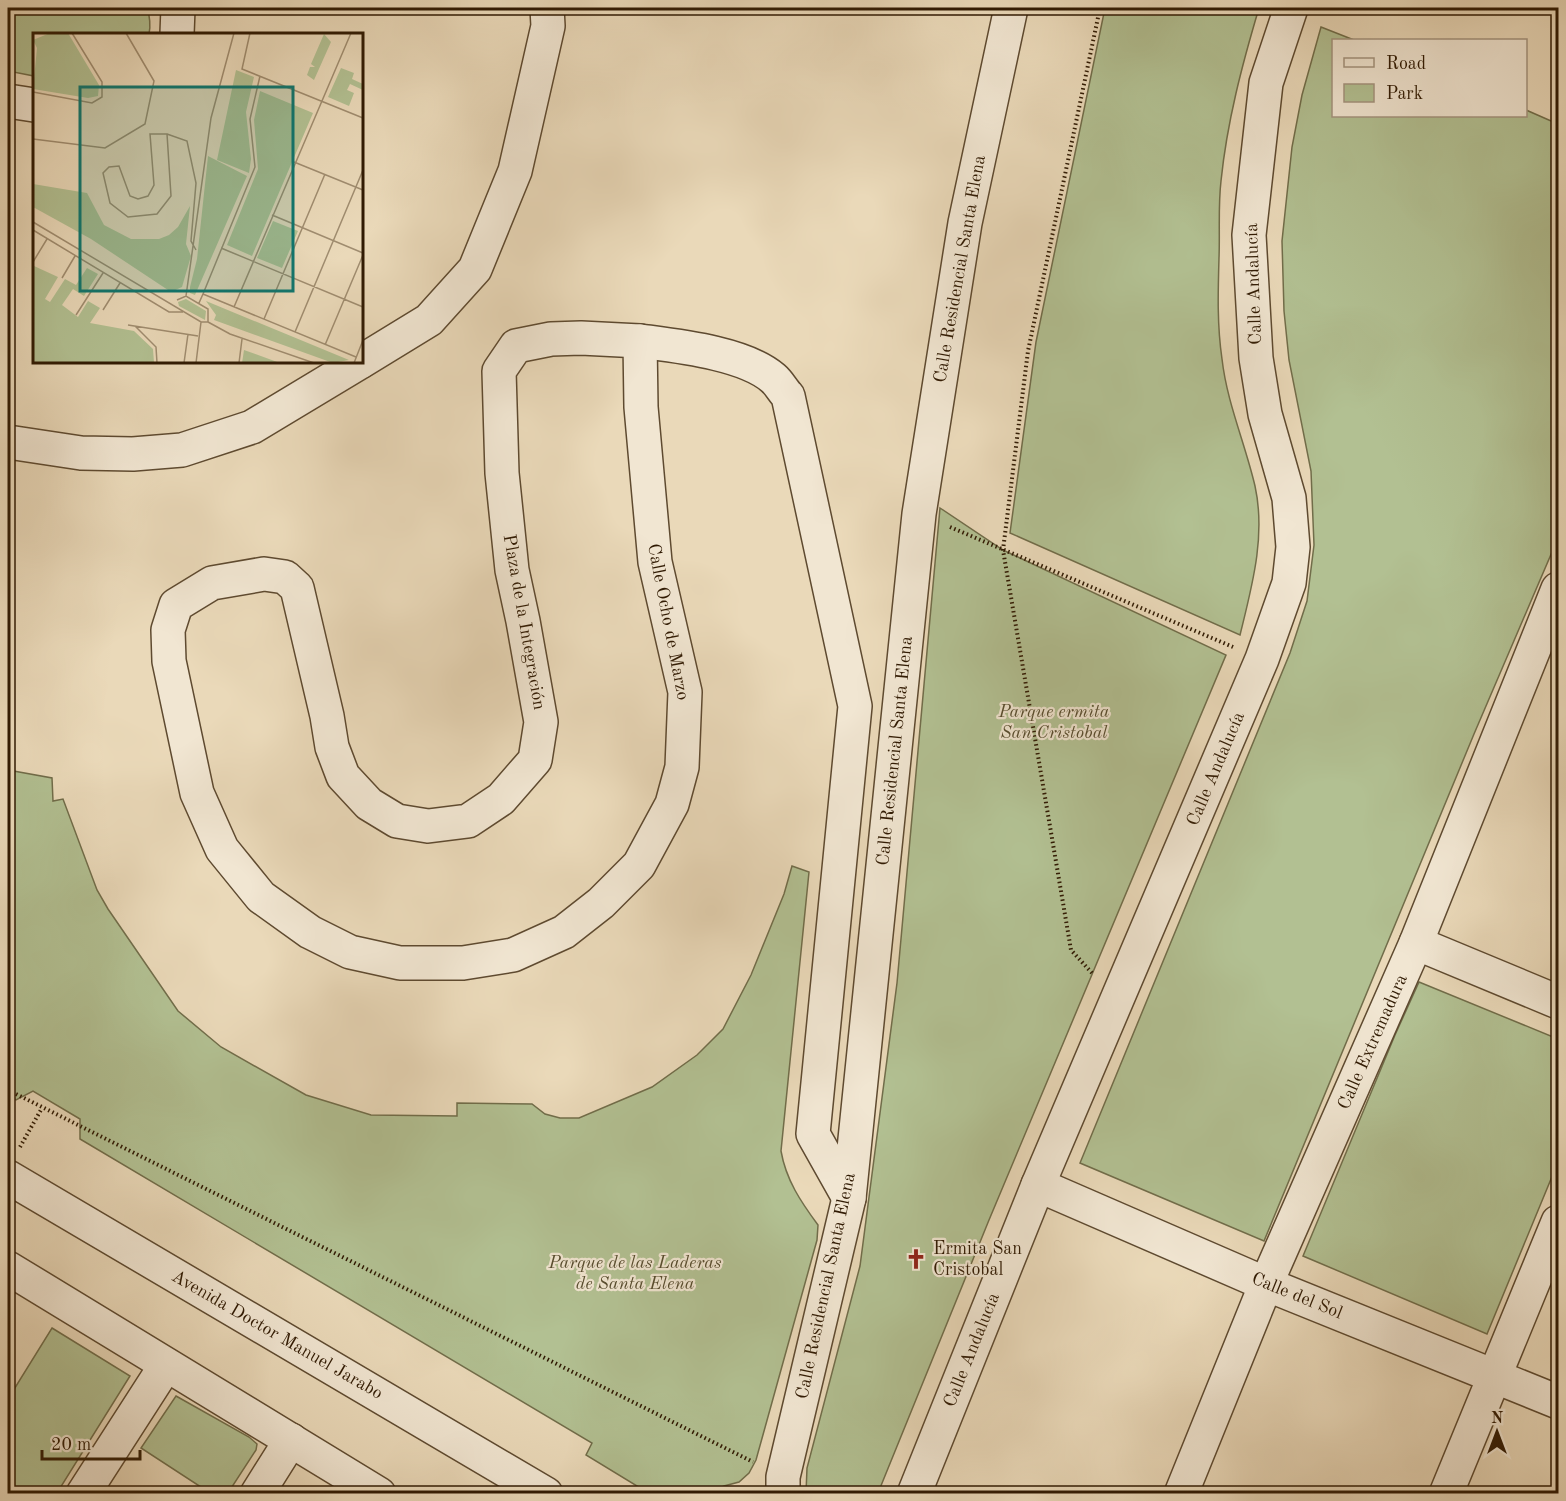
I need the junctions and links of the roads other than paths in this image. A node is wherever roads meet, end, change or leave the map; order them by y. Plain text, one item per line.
1 (178, 8) edge
2 (547, 8) edge
3 (1011, 8) edge
4 (1291, 8) edge
5 (177, 33) edge
6 (8, 100) edge
7 (33, 105) edge
8 (640, 341) junction
9 (363, 360) edge
10 (358, 363) edge
11 (8, 442) edge
12 (264, 574) joint
13 (1558, 589) edge
14 (1416, 943) junction
15 (1558, 1002) edge
16 (13, 1162) edge
17 (1038, 1185) junction
18 (849, 1198) junction
19 (8, 1202) edge
20 (1558, 1222) edge
21 (8, 1268) edge
22 (1266, 1284) junction
23 (166, 1365) junction
24 (1496, 1376) junction
25 (1558, 1401) edge
26 (291, 1440) junction
27 (783, 1486) edge
28 (83, 1494) edge
29 (257, 1494) edge
30 (379, 1494) edge
31 (500, 1494) edge
32 (546, 1494) edge
33 (914, 1494) edge
34 (1181, 1494) edge
35 (1446, 1494) edge

1 - 5 street
2 - 9 street
3 - 18 street, Calle Residencial Santa Elena
4 - 17 street, Calle Andalucía
6 - 7 street
8 - 12 street, Plaza de la Integración
8 - 12 street, Calle Ocho de Marzo
8 - 18 street
10 - 11 street
13 - 14 street, Calle Extremadura
14 - 15 street
14 - 22 street, Calle Extremadura
16 - 32 street, Avenida Doctor Manuel Jarabo
17 - 22 street, Calle del Sol
17 - 33 street, Calle Andalucía
18 - 27 street, Calle Residencial Santa Elena
19 - 31 street, Avenida Doctor Manuel Jarabo
20 - 24 street
21 - 23 street
22 - 24 street, Calle del Sol
22 - 34 street, Calle Extremadura
23 - 26 street
23 - 28 street
24 - 25 street, Calle del Sol
24 - 35 street
26 - 29 street
26 - 30 street

